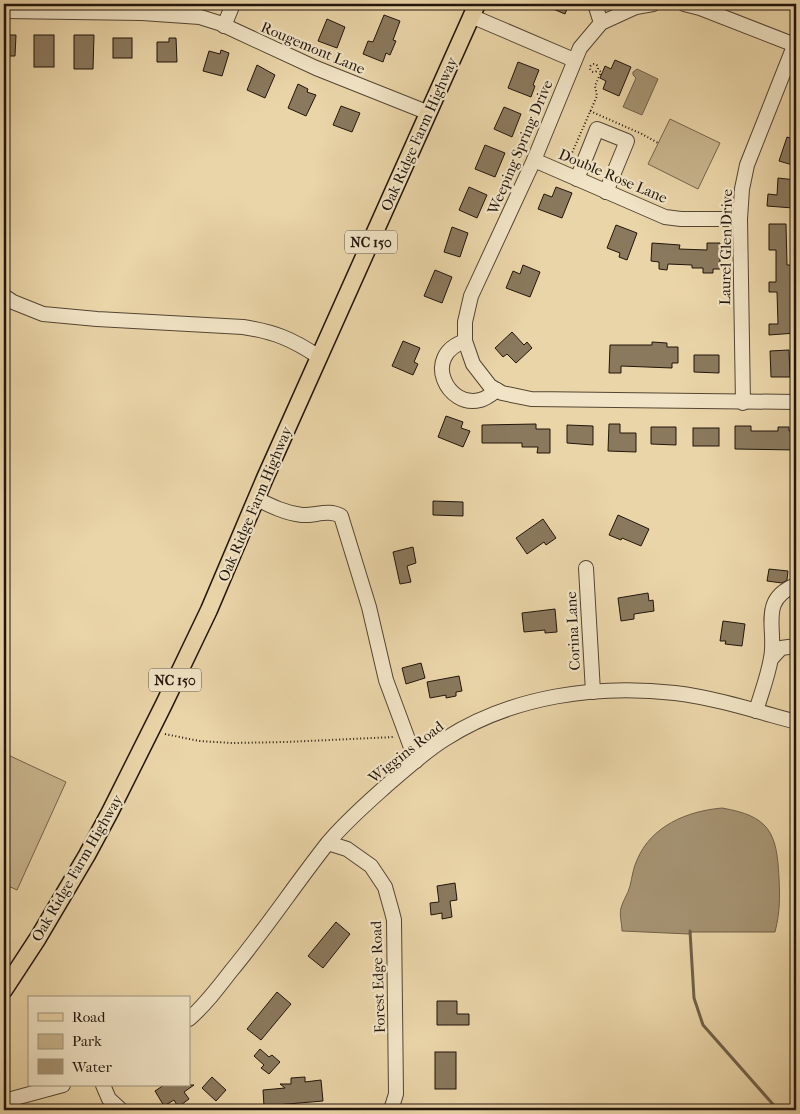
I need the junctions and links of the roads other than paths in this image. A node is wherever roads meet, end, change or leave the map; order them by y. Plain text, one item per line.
1 (233, 4) edge
2 (595, 4) edge
3 (653, 4) edge
4 (684, 4) edge
5 (474, 10) edge
6 (4, 11) edge
7 (601, 23) junction
8 (224, 26) junction
9 (796, 43) edge
10 (580, 62) junction
11 (429, 113) junction
12 (534, 160) junction
13 (576, 179) junction
14 (606, 192) junction
15 (740, 219) junction
16 (4, 296) edge
17 (465, 341) junction
18 (319, 356) junction
19 (497, 390) junction
20 (796, 402) edge
21 (743, 403) junction
22 (257, 499) junction
23 (586, 568) dead end
24 (796, 585) edge
25 (796, 646) edge
26 (771, 659) junction
27 (593, 692) junction
28 (756, 711) junction
29 (796, 722) edge
30 (416, 761) junction
31 (328, 843) junction
32 (4, 990) edge
33 (190, 1018) edge
34 (59, 1086) edge
35 (103, 1086) edge
36 (4, 1101) edge
37 (121, 1110) edge
38 (391, 1110) edge

1 - 8 street
2 - 7 street
3 - 7 street, Weeping Spring Drive
4 - 9 street
5 - 10 street
5 - 11 main road, Oak Ridge Farm Highway / NC 150
6 - 8 street, Rougemont Lane
7 - 10 street, Weeping Spring Drive
8 - 11 street, Rougemont Lane
9 - 15 street, Laurel Glen Drive
10 - 12 street, Weeping Spring Drive
11 - 18 main road, Oak Ridge Farm Highway / NC 150
12 - 13 street, Double Rose Lane
12 - 17 street, Weeping Spring Drive
13 - 14 street, Double Rose Lane
13 - 14 street
14 - 15 street, Double Rose Lane
15 - 21 street, Laurel Glen Drive
16 - 18 street
17 - 19 street, Weeping Spring Drive
17 - 19 street
18 - 22 main road, Oak Ridge Farm Highway / NC 150
19 - 21 street, Weeping Spring Drive
20 - 21 street, Weeping Spring Drive
22 - 30 street
22 - 32 main road, Oak Ridge Farm Highway / NC 150
23 - 27 street, Corina Lane
24 - 26 street
25 - 26 street
26 - 28 street
27 - 28 street, Wiggins Road
27 - 30 street, Wiggins Road
28 - 29 street, Wiggins Road
30 - 31 street, Wiggins Road
31 - 33 street, Wiggins Road
31 - 38 street, Forest Edge Road
34 - 36 street
35 - 37 street

